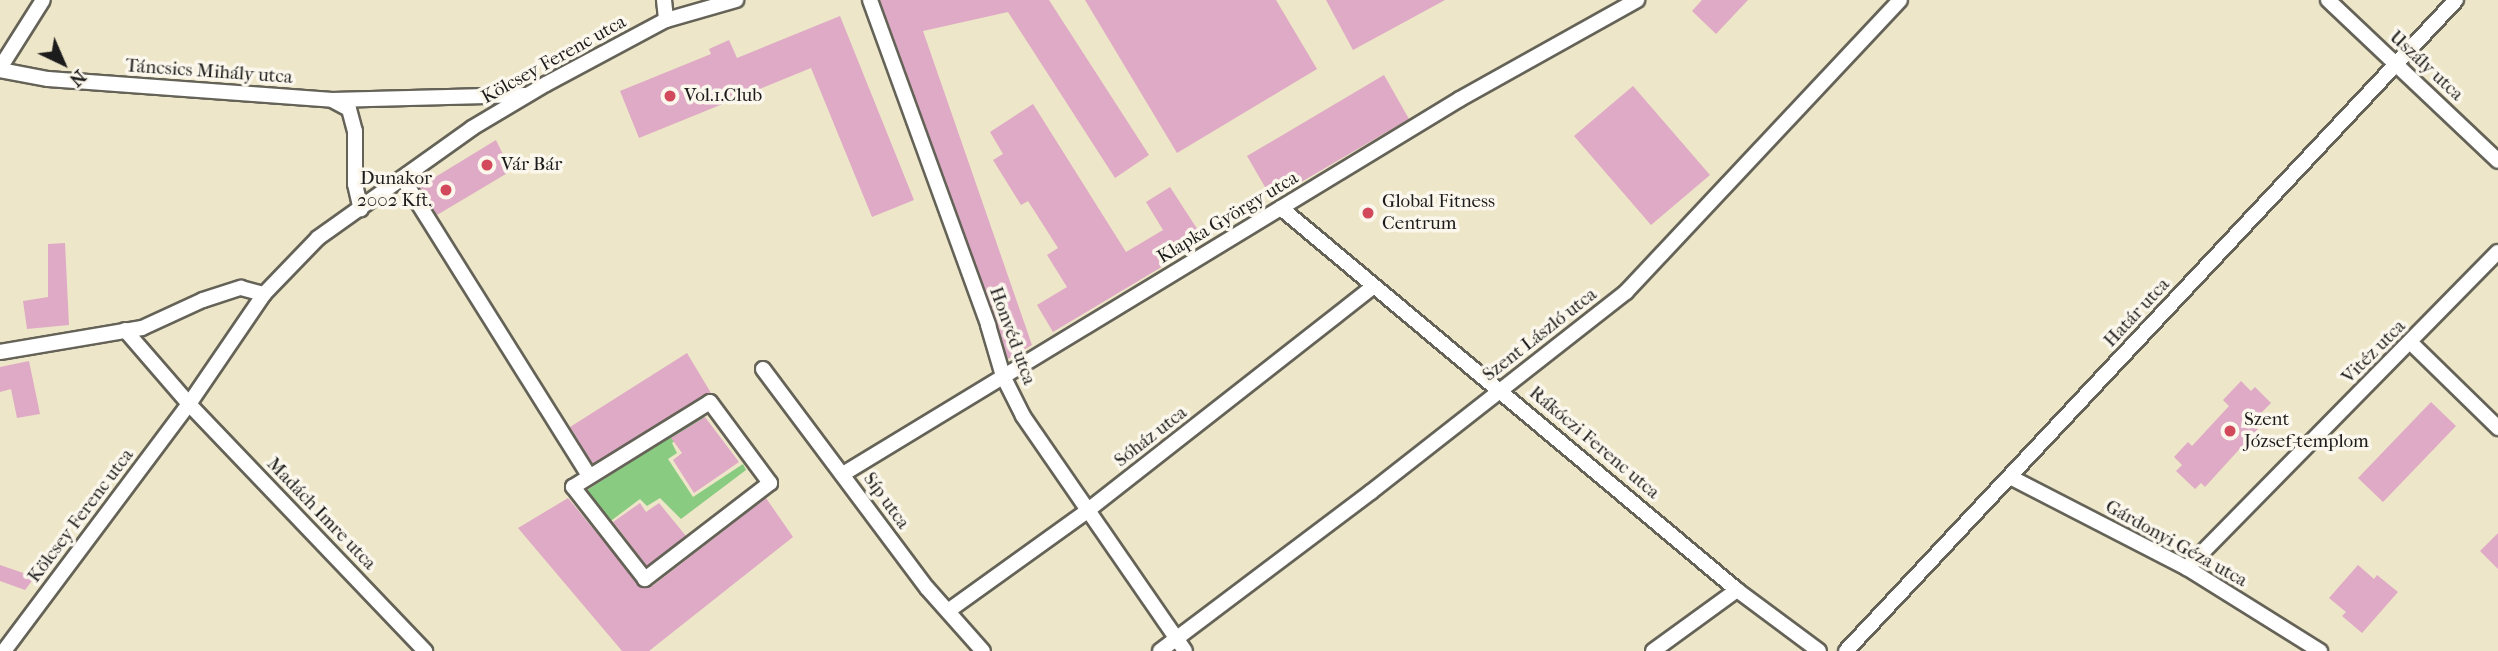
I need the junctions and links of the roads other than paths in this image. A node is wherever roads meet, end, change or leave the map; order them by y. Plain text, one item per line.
1 (43, 0) edge
2 (664, 0) edge
3 (736, 0) edge
4 (870, 0) edge
5 (1637, 0) edge
6 (1900, 0) edge
7 (2328, 0) edge
8 (2456, 0) edge
9 (666, 20) junction
10 (2396, 64) junction
11 (0, 69) edge
12 (527, 95) junction
13 (332, 100) junction
14 (2498, 161) edge
15 (403, 179) junction
16 (1280, 208) junction
17 (361, 209) junction
18 (2498, 251) edge
19 (1373, 287) junction
20 (264, 294) junction
21 (125, 330) junction
22 (2411, 342) junction
23 (0, 352) edge
24 (763, 369) dead end
25 (1003, 376) junction
26 (1501, 390) junction
27 (189, 404) junction
28 (2498, 428) edge
29 (843, 474) junction
30 (589, 476) junction
31 (2010, 477) junction
32 (1087, 511) junction
33 (2187, 568) junction
34 (1737, 590) junction
35 (948, 611) junction
36 (1175, 639) junction
37 (4, 651) edge
38 (425, 651) edge
39 (983, 651) edge
40 (1160, 651) edge
41 (1185, 651) edge
42 (1653, 651) edge
43 (1819, 651) edge
44 (1846, 651) edge
45 (2320, 651) edge

1 - 11 street
2 - 9 street
3 - 9 street, Kölcsey Ferenc utca
4 - 25 street, Honvéd utca
5 - 16 street, Klapka György utca
6 - 26 street, Szent László utca
7 - 10 street, Uszály utca
8 - 10 street, Határ utca
9 - 12 street, Kölcsey Ferenc utca
10 - 14 street, Uszály utca
10 - 31 street, Határ utca
11 - 13 street, Táncsics Mihály utca
12 - 13 street, Táncsics Mihály utca
12 - 15 street, Kölcsey Ferenc utca
13 - 17 street
15 - 17 street, Kölcsey Ferenc utca
15 - 30 street
16 - 19 street, Rákóczi Ferenc utca
16 - 25 street, Klapka György utca
17 - 20 street, Kölcsey Ferenc utca
18 - 22 street, Vitéz utca
19 - 26 street, Rákóczi Ferenc utca
19 - 32 street, Sóház utca
20 - 21 street
20 - 27 street, Kölcsey Ferenc utca
21 - 23 street
21 - 27 street
22 - 28 street
22 - 33 street, Vitéz utca
24 - 29 street, Síp utca
25 - 29 street, Klapka György utca
25 - 32 street, Honvéd utca
26 - 34 street, Rákóczi Ferenc utca
26 - 36 street, Szent László utca
27 - 37 street, Kölcsey Ferenc utca
27 - 38 street, Madách Imre utca
29 - 35 street, Síp utca
30 - 30 street
31 - 33 street, Gárdonyi Géza utca
31 - 44 street, Határ utca
32 - 35 street, Sóház utca
32 - 36 street, Honvéd utca
33 - 45 street, Gárdonyi Géza utca
34 - 42 street
34 - 43 street, Rákóczi Ferenc utca
35 - 39 street, Síp utca
36 - 40 street, Szent László utca
36 - 41 street, Honvéd utca

